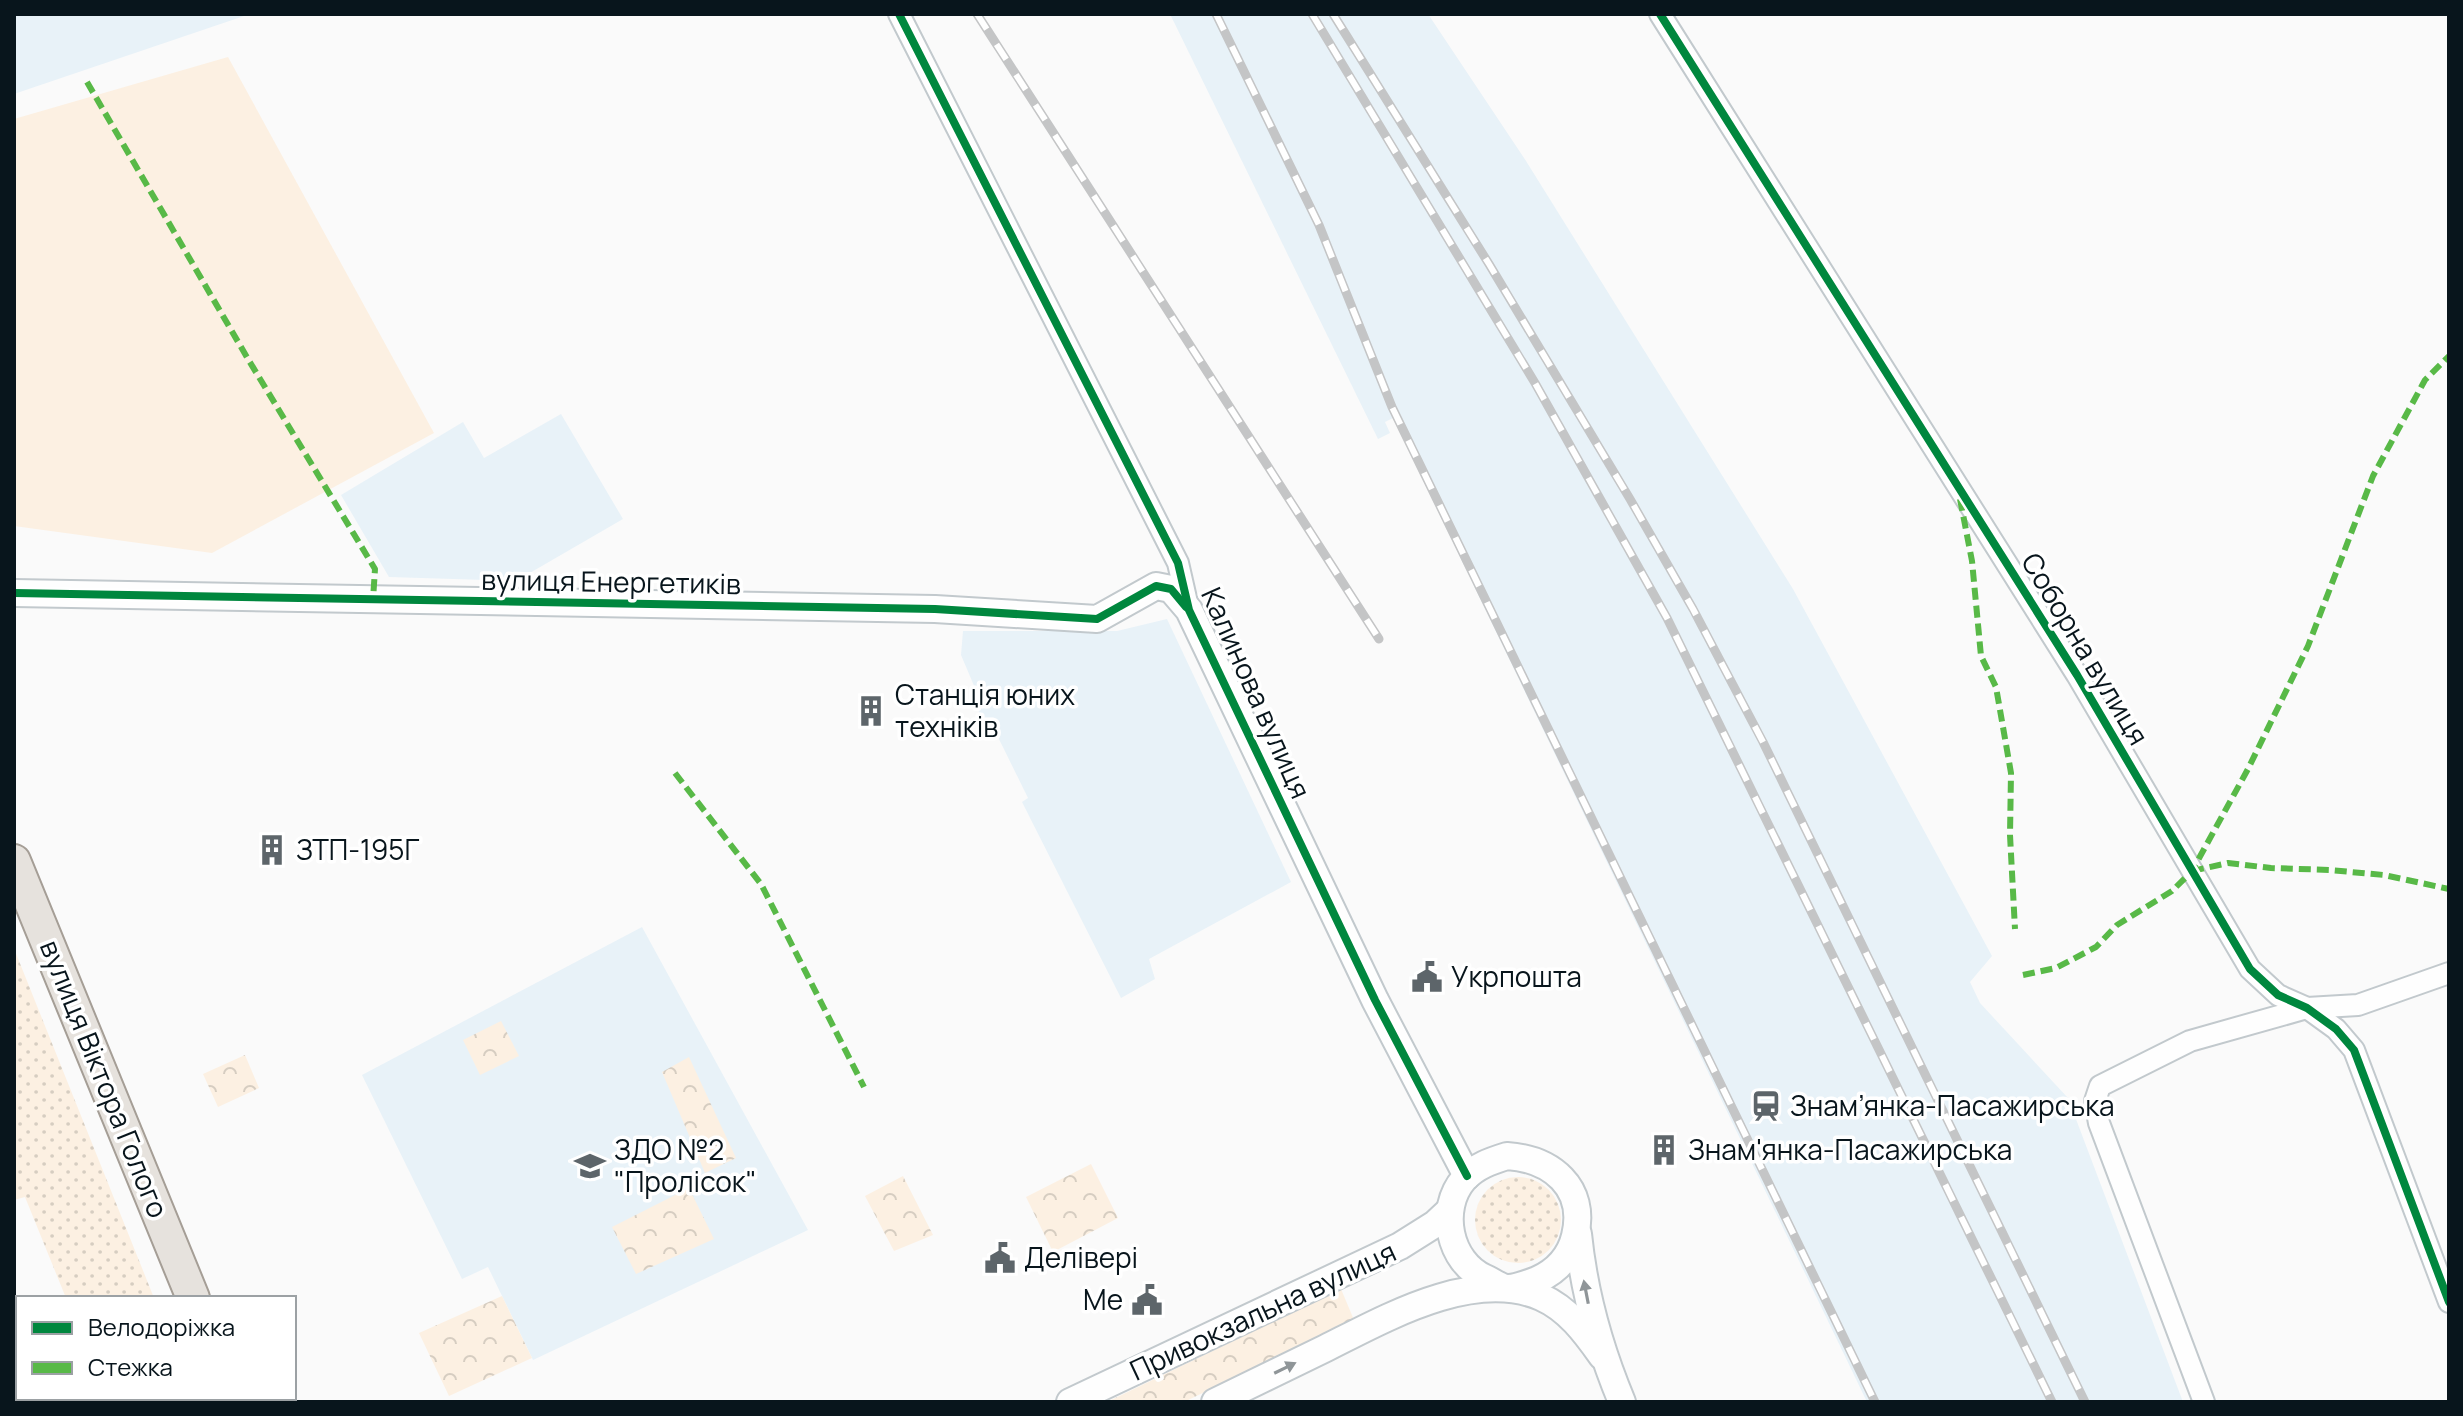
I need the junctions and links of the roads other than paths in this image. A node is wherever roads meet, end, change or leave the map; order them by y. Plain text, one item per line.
1 (899, 14) edge
2 (1660, 14) edge
3 (14, 593) edge
4 (1189, 610) junction
5 (14, 861) edge
6 (2449, 973) edge
7 (2307, 1008) junction
8 (1467, 1176) junction
9 (1450, 1210) junction
10 (1578, 1226) junction
11 (1506, 1288) junction
12 (192, 1296) edge
13 (2449, 1302) edge
14 (1602, 1356) junction
15 (1070, 1402) edge
16 (1215, 1402) edge
17 (1622, 1402) edge
18 (2204, 1402) edge

1 - 4 street, Калинова вулиця
2 - 7 street, Соборна вулиця
3 - 4 street, вулиця Енергетиків
4 - 8 street, Калинова вулиця
5 - 12 main road, вулиця Віктора Голого
6 - 7 street
7 - 13 street, Соборна вулиця
7 - 18 street
8 - 9 street
8 - 10 street
9 - 11 street
9 - 15 street, Привокзальна вулиця
10 - 11 street
14 -> 10 street
11 - 14 street
16 -> 11 street, Привокзальна вулиця
14 - 17 street

